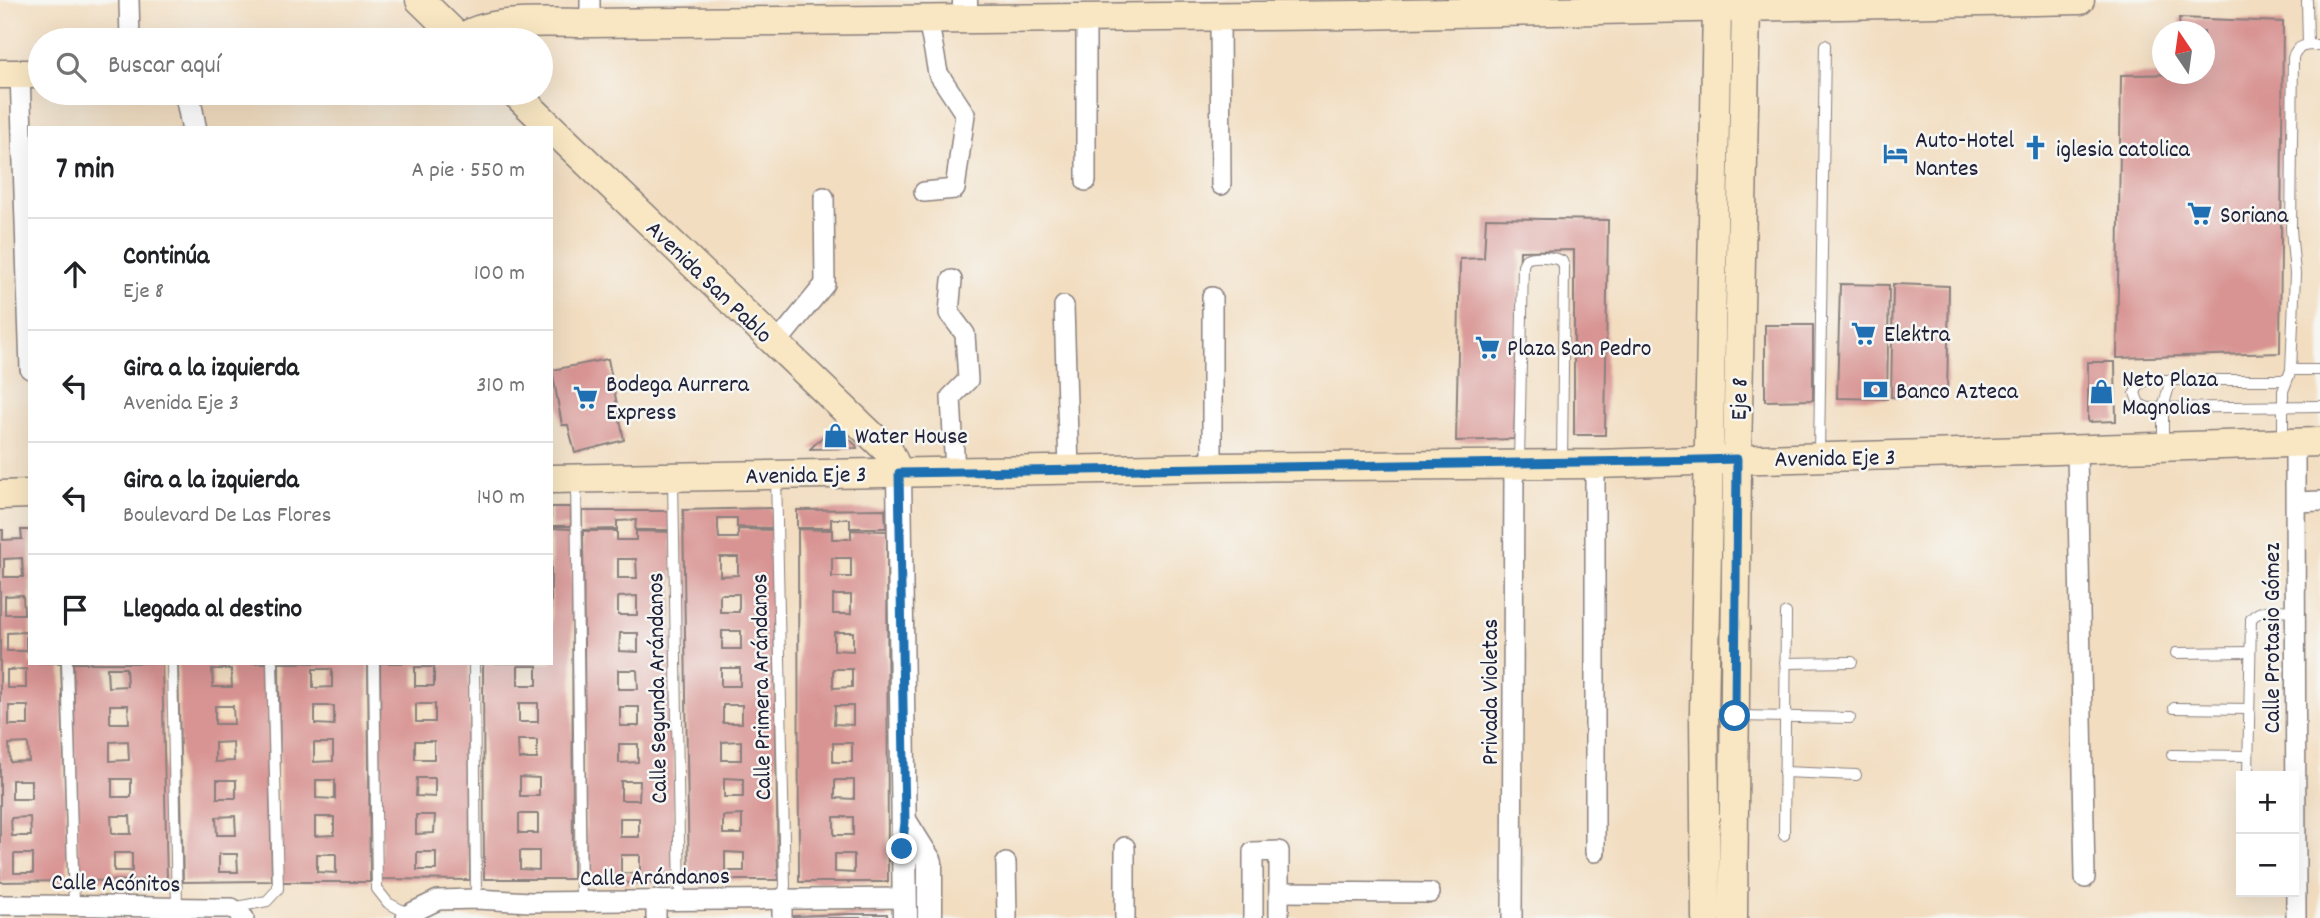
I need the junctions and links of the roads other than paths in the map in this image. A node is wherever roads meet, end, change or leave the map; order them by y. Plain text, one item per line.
1 (129, 0) edge
2 (420, 0) edge
3 (2080, 0) edge
4 (2307, 0) edge
5 (1975, 1) edge
6 (1553, 5) edge
7 (1717, 6) junction
8 (1746, 6) junction
9 (1357, 7) edge
10 (965, 9) edge
11 (1165, 9) edge
12 (590, 11) edge
13 (784, 11) edge
14 (1086, 17) junction
15 (1220, 17) junction
16 (928, 19) junction
17 (130, 28) edge
18 (448, 28) edge
19 (479, 28) edge
20 (2308, 45) junction
21 (2320, 45) edge
22 (1825, 46) dead end
23 (20, 74) edge
24 (189, 105) edge
25 (527, 105) edge
26 (194, 126) edge
27 (549, 126) edge
28 (553, 130) edge
29 (1086, 181) dead end
30 (1221, 185) dead end
31 (924, 192) dead end
32 (824, 197) dead end
33 (952, 280) dead end
34 (1212, 297) dead end
35 (1064, 306) dead end
36 (28, 310) edge
37 (776, 344) junction
38 (2320, 370) edge
39 (2289, 375) junction
40 (2171, 379) junction
41 (2320, 406) edge
42 (2283, 407) junction
43 (2163, 408) junction
44 (2299, 443) edge
45 (2163, 448) junction
46 (2077, 451) junction
47 (1819, 458) junction
48 (1737, 459) junction
49 (1709, 460) junction
50 (1595, 464) junction
51 (1562, 465) junction
52 (1517, 466) junction
53 (1212, 467) junction
54 (1069, 470) junction
55 (955, 472) junction
56 (899, 473) junction
57 (673, 475) junction
58 (776, 475) junction
59 (564, 479) edge
60 (28, 494) edge
61 (0, 495) edge
62 (2320, 501) edge
63 (2296, 502) junction
64 (2295, 611) junction
65 (1786, 613) dead end
66 (2249, 652) junction
67 (2176, 653) dead end
68 (1852, 662) dead end
69 (1785, 663) junction
70 (67, 665) edge
71 (172, 665) edge
72 (272, 665) edge
73 (374, 665) edge
74 (474, 665) edge
75 (2174, 708) dead end
76 (2248, 709) junction
77 (1735, 716) junction
78 (1784, 717) junction
79 (1850, 718) dead end
80 (2172, 755) dead end
81 (2248, 756) junction
82 (2248, 771) edge
83 (1784, 772) junction
84 (1856, 775) dead end
85 (905, 822) junction
86 (1784, 835) dead end
87 (1125, 847) dead end
88 (1595, 852) dead end
89 (1006, 863) dead end
90 (2085, 878) dead end
91 (1279, 892) junction
92 (1430, 893) dead end
93 (782, 898) junction
94 (477, 899) junction
95 (680, 900) junction
96 (581, 902) junction
97 (74, 904) junction
98 (0, 905) edge
99 (177, 908) junction
100 (905, 908) edge
101 (656, 909) edge
102 (530, 910) edge
103 (118, 913) edge
104 (238, 913) edge
105 (407, 916) edge
106 (782, 918) edge
107 (930, 918) edge
108 (1007, 918) edge
109 (1125, 918) edge
110 (1253, 918) edge
111 (1279, 918) edge
112 (1512, 918) edge
113 (1706, 918) edge
114 (1733, 918) edge
115 (2295, 918) edge

1 - 17 street
2 - 18 main road
3 - 5 main road
4 - 20 lane
5 - 8 main road
6 - 7 main road
6 - 9 main road
7 - 8 main road
7 - 49 main road, Eje 8
8 - 48 main road, Eje 8
9 - 15 main road
10 - 14 main road
10 - 16 main road
11 - 14 main road
11 - 15 main road
12 - 13 main road
12 - 19 main road
13 - 16 main road
14 - 29 street
15 - 30 street
16 - 31 street
20 - 21 lane
20 - 39 lane
22 - 47 lane
23 - 36 street
24 - 26 street
25 - 27 main road, Avenida San Pablo
28 - 37 main road, Avenida San Pablo
32 - 37 street
33 - 55 street
34 - 53 street
35 - 54 street
37 - 56 main road, Avenida San Pablo
38 - 39 lane
39 - 40 lane
39 - 42 lane
40 - 43 lane
40 - 43 lane
41 - 42 lane
42 - 43 lane
42 - 44 lane
43 - 45 lane
44 - 45 main road, Avenida Eje 3
44 - 63 street, Calle Protasio Gómez
45 - 46 main road, Avenida Eje 3
46 - 47 main road, Avenida Eje 3
46 - 90 street
47 - 48 main road, Avenida Eje 3
48 - 49 main road, Avenida Eje 3
48 - 77 main road, Eje 8
49 - 50 main road, Avenida Eje 3
49 - 113 main road, Eje 8
50 - 51 main road, Avenida Eje 3
50 - 88 street
51 - 52 main road, Avenida Eje 3
51 - 52 lane
52 - 53 main road, Avenida Eje 3
52 - 112 street, Privada Violetas
53 - 54 main road, Avenida Eje 3
54 - 55 main road, Avenida Eje 3
55 - 56 main road, Avenida Eje 3
56 - 58 main road, Avenida Eje 3
56 - 85 street
57 - 58 main road, Avenida Eje 3
57 - 59 main road, Avenida Eje 3
57 - 95 lane, Calle Segunda Arándanos
58 - 93 lane, Calle Primera Arándanos
59 - 96 lane
60 - 61 main road
62 - 63 street
63 - 64 street, Calle Protasio Gómez
64 - 66 lane
64 - 115 street, Calle Protasio Gómez
65 - 69 lane
66 - 67 lane
66 - 76 lane
68 - 69 lane
69 - 78 lane
70 - 97 lane
71 - 99 lane
72 - 104 lane
73 - 105 lane
74 - 94 lane
75 - 76 lane
76 - 81 lane
77 - 78 lane
77 - 114 main road, Eje 8
78 - 79 lane
78 - 83 lane
80 - 81 lane
81 - 82 lane
83 - 84 lane
83 - 86 lane
85 - 100 street
85 - 107 street
87 - 109 street
89 - 108 street
91 - 92 street
91 - 110 street
91 - 111 street
93 - 95 street, Calle Arándanos
93 - 100 street, Calle Arándanos
93 - 106 street
94 - 102 street, Calle Arándanos
94 - 105 street, Calle Arándanos
95 - 101 street, Calle Arándanos
96 - 101 street, Calle Arándanos
96 - 102 street, Calle Arándanos
97 - 98 street, Calle Acónitos
97 - 103 street, Calle Acónitos
99 - 103 street, Calle Acónitos
99 - 104 street, Calle Acónitos

